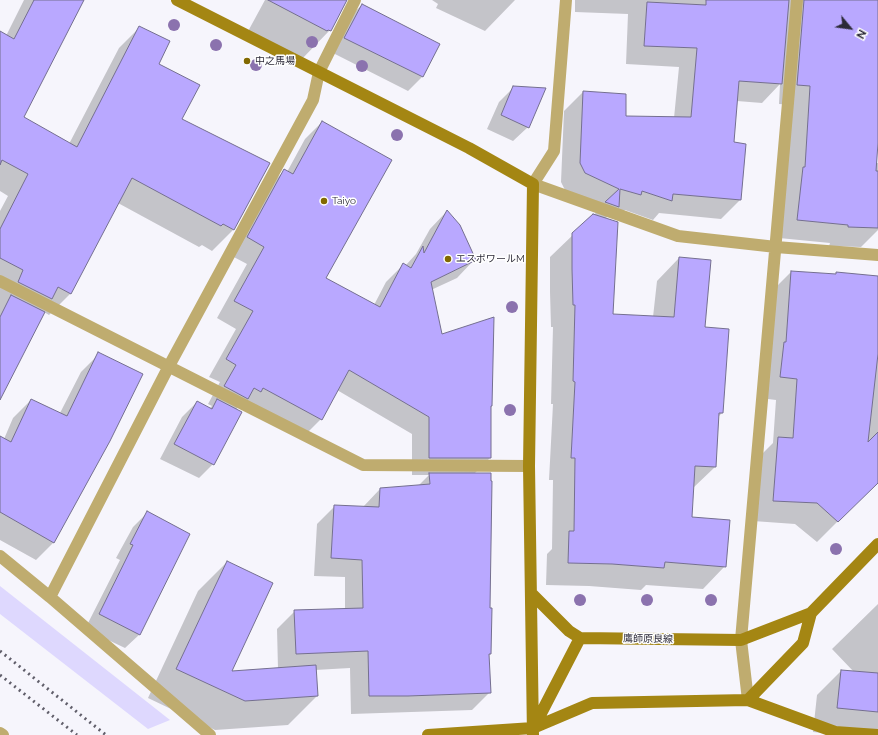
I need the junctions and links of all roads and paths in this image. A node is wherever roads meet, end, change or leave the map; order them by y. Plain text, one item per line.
1 (177, 0) edge
2 (355, 0) edge
3 (566, 0) edge
4 (798, 0) edge
5 (319, 72) junction
6 (533, 184) junction
7 (776, 247) junction
8 (878, 255) edge
9 (0, 281) edge
10 (169, 366) junction
11 (529, 466) junction
12 (878, 544) edge
13 (0, 556) edge
14 (531, 593) junction
15 (50, 597) junction
16 (812, 613) junction
17 (580, 638) junction
18 (741, 640) junction
19 (748, 700) junction
20 (533, 732) edge
21 (0, 733) edge
22 (3, 735) edge
23 (210, 735) edge
24 (428, 735) edge
25 (878, 735) edge

1 - 5 street
2 - 5 street
3 - 6 street
4 - 7 street
5 - 6 street
5 - 10 street
6 - 7 street
6 - 11 street
7 - 8 street
7 - 18 street
9 - 10 street
10 - 11 street
10 - 15 street
11 - 14 street
12 - 16 street, 鷹師原良線
13 - 15 street
14 - 17 street
14 - 20 street
15 - 23 street
16 - 18 street, 鷹師原良線
16 - 19 street, 鷹師原良線
17 - 18 street, 鷹師原良線
17 - 20 street
18 - 19 street
19 - 20 street
19 - 25 street
20 - 24 street
21 - 22 street

